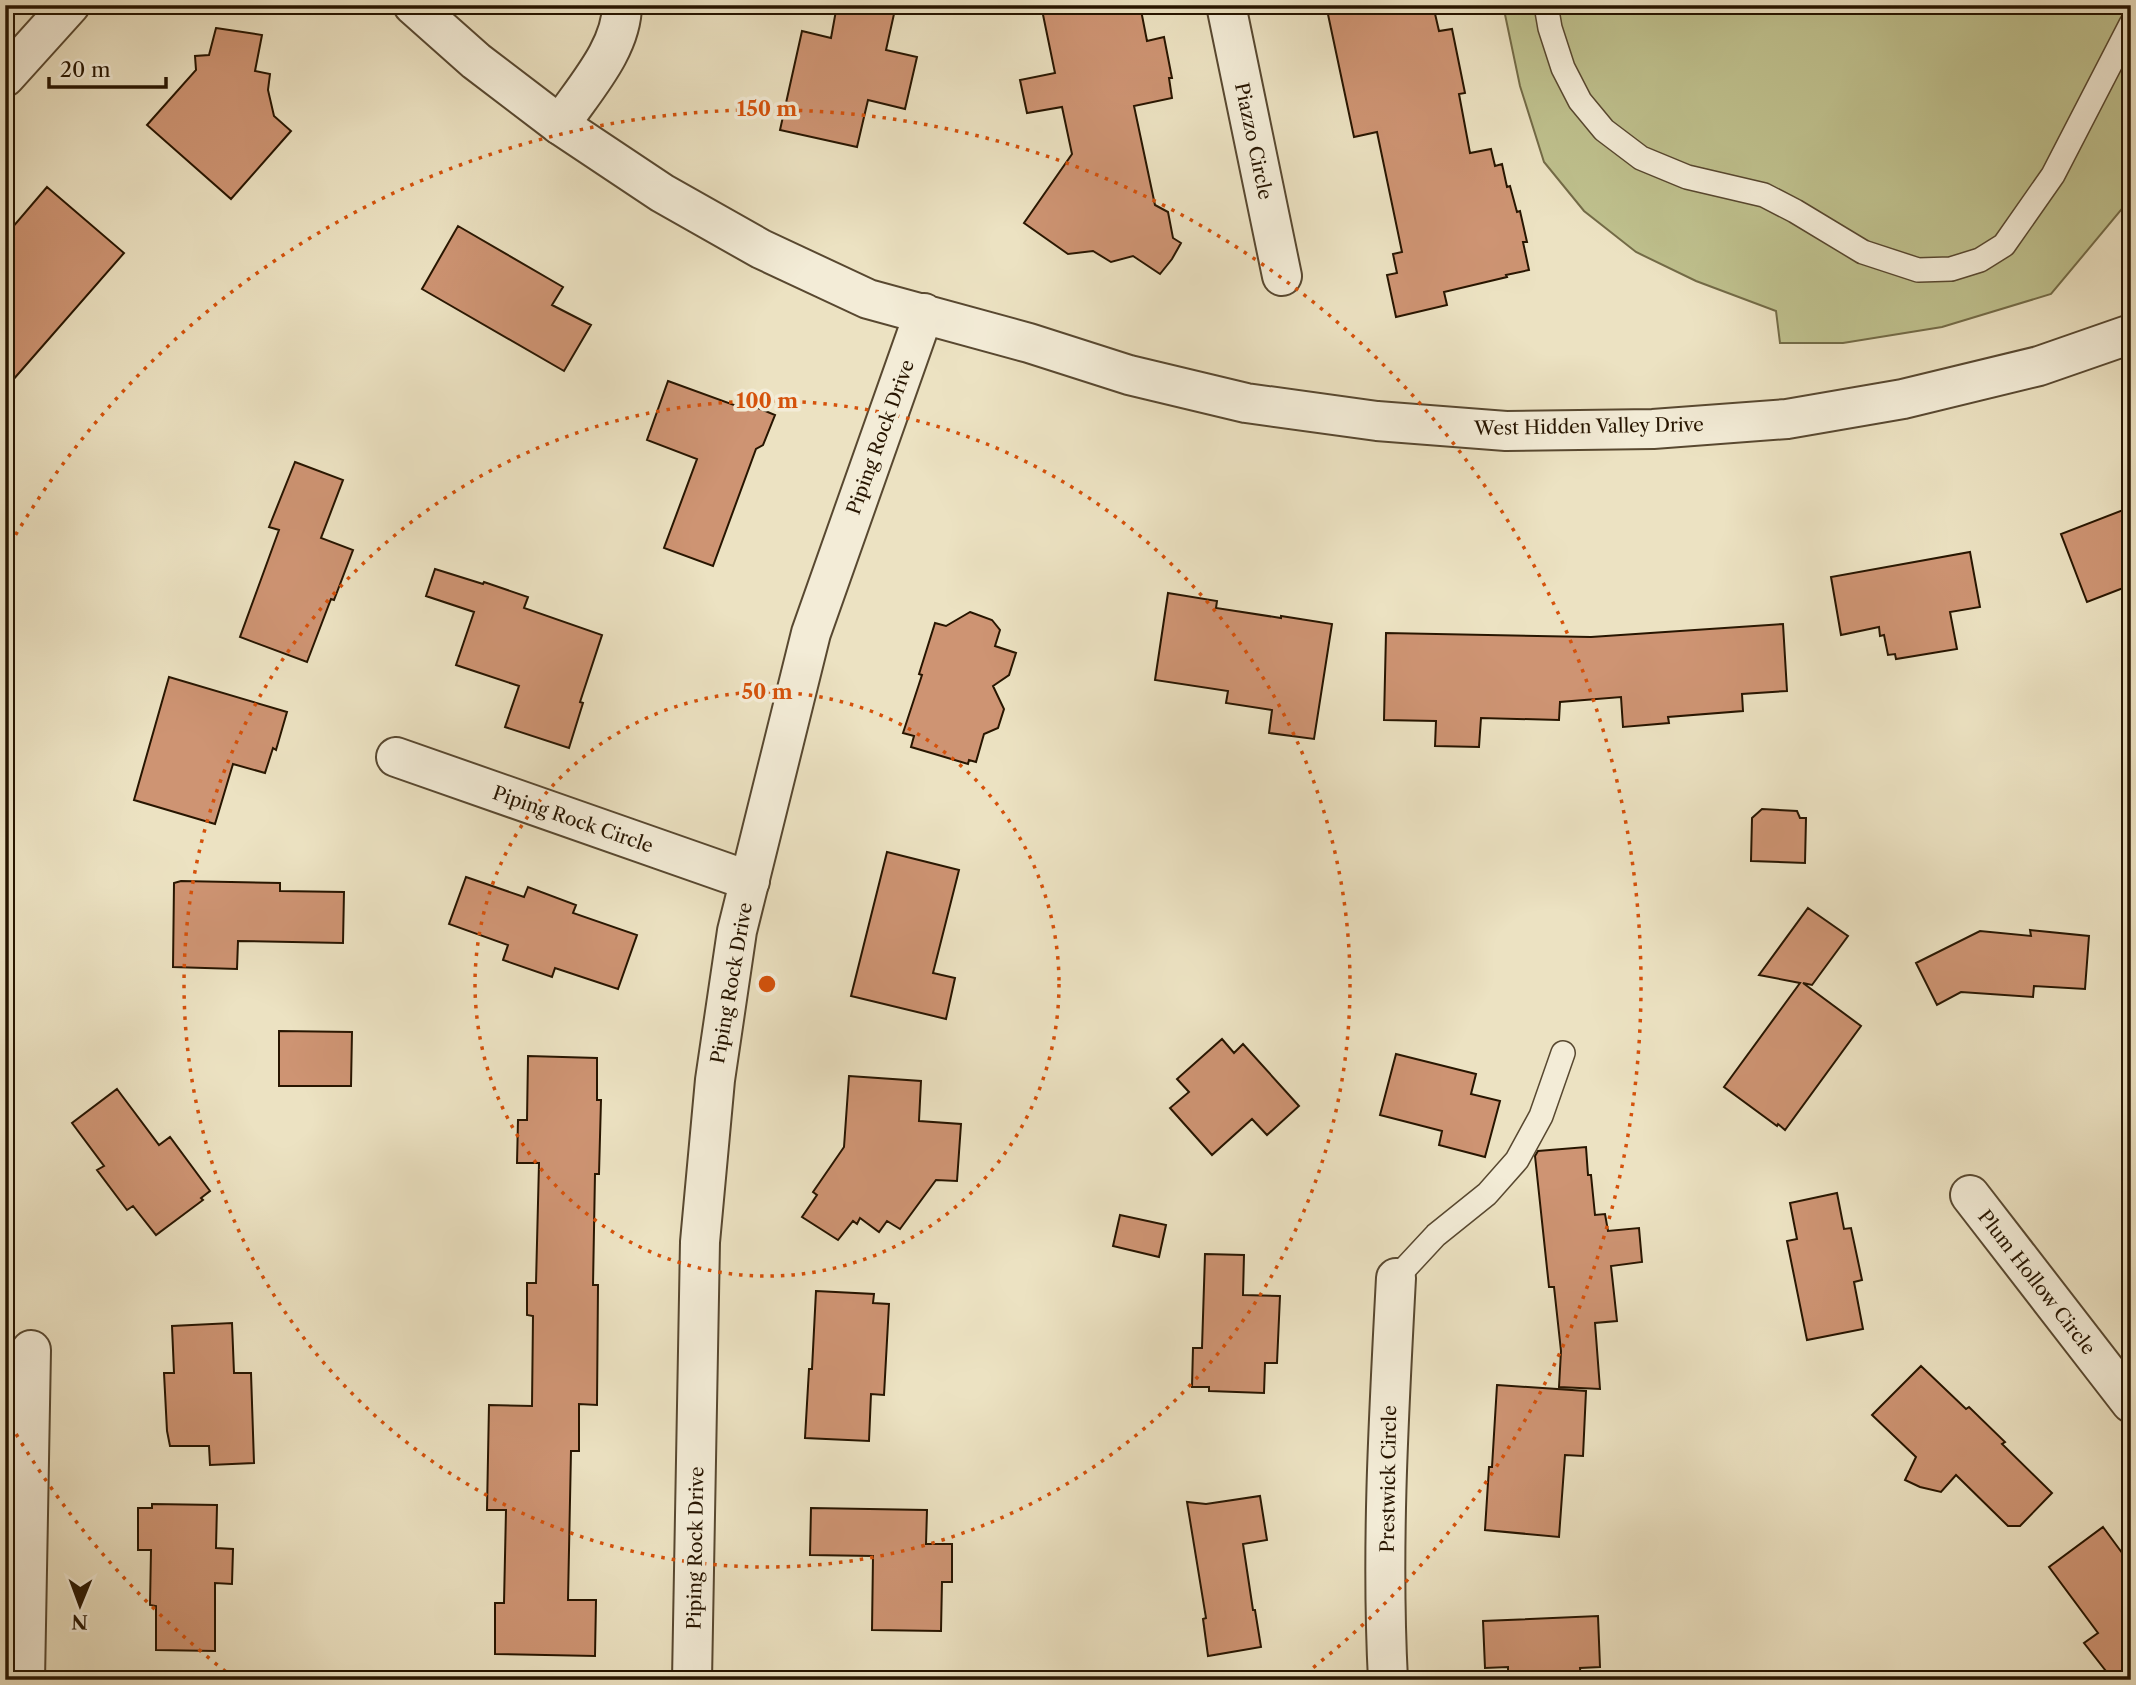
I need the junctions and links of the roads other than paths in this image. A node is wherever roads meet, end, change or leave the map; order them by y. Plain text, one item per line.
1 (70, 5) edge
2 (413, 5) edge
3 (622, 5) edge
4 (1226, 5) edge
5 (1546, 5) edge
6 (2131, 24) edge
7 (5, 77) edge
8 (560, 125) junction
9 (1282, 276) dead end
10 (924, 313) junction
11 (2131, 334) edge
12 (396, 757) dead end
13 (750, 881) junction
14 (1563, 1053) dead end
15 (1970, 1195) dead end
16 (1396, 1278) joint
17 (31, 1350) dead end
18 (2131, 1403) edge
19 (25, 1680) edge
20 (692, 1680) edge
21 (1388, 1680) edge

1 - 7 street
2 - 8 street, West Hidden Valley Drive
3 - 8 street
4 - 9 street, Piazzo Circle
5 - 6 lane
8 - 10 street, West Hidden Valley Drive
10 - 11 street, West Hidden Valley Drive
10 - 13 street, Piping Rock Drive
12 - 13 street, Piping Rock Circle
13 - 20 street, Piping Rock Drive
14 - 16 lane
15 - 18 street, Plum Hollow Circle
16 - 21 street, Prestwick Circle
17 - 19 street

